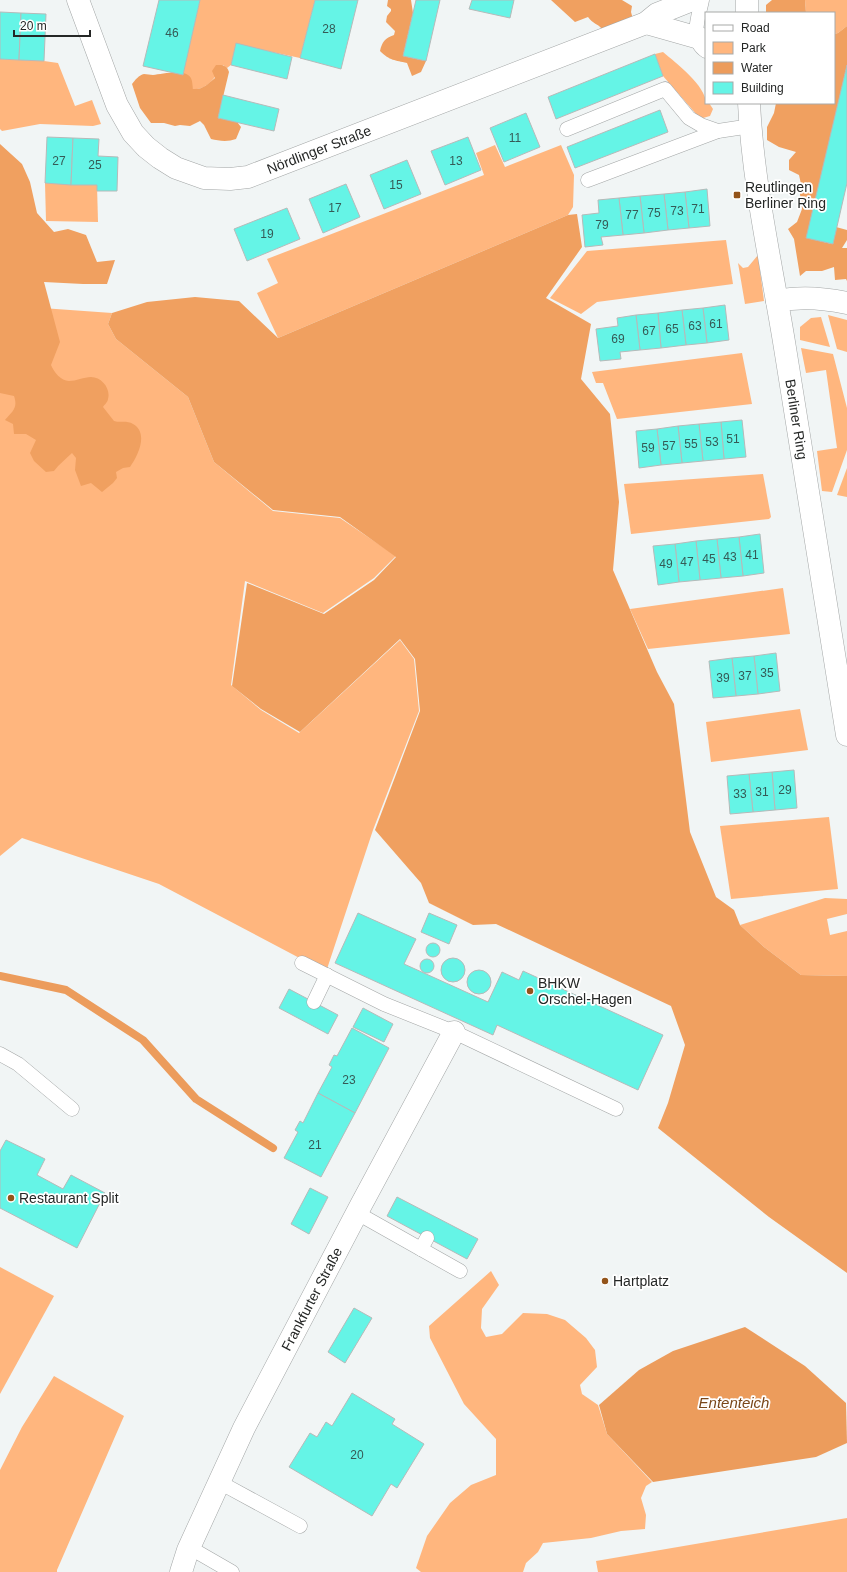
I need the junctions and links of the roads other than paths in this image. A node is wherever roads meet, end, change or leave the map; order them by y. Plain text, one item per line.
1 (78, 0) edge
2 (692, 0) edge
3 (702, 0) edge
4 (747, 0) edge
5 (747, 12) edge
6 (646, 23) junction
7 (703, 43) edge
8 (749, 104) edge
9 (750, 126) junction
10 (567, 129) dead end
11 (718, 131) junction
12 (588, 180) dead end
13 (777, 301) junction
14 (847, 303) edge
15 (847, 735) edge
16 (302, 963) dead end
17 (327, 975) junction
18 (314, 1002) dead end
19 (454, 1032) junction
20 (0, 1054) edge
21 (72, 1109) dead end
22 (616, 1109) dead end
23 (357, 1213) junction
24 (460, 1272) dead end
25 (219, 1482) junction
26 (300, 1526) dead end
27 (188, 1550) junction
28 (181, 1572) edge
29 (232, 1572) edge

1 - 6 street, Nördlinger Straße
2 - 6 street, Nördlinger Straße
3 - 7 lane
4 - 5 street
6 - 7 street
8 - 9 street, Berliner Ring
9 - 11 lane
9 - 13 street, Berliner Ring
10 - 11 lane
11 - 12 lane
13 - 14 street
13 - 15 street, Berliner Ring
16 - 17 lane
17 - 18 lane
17 - 19 lane
19 - 22 lane
19 - 23 street, Frankfurter Straße
20 - 21 lane
23 - 24 lane
23 - 25 street, Frankfurter Straße
25 - 26 lane
25 - 27 street, Frankfurter Straße
27 - 28 street, Frankfurter Straße
27 - 29 lane

